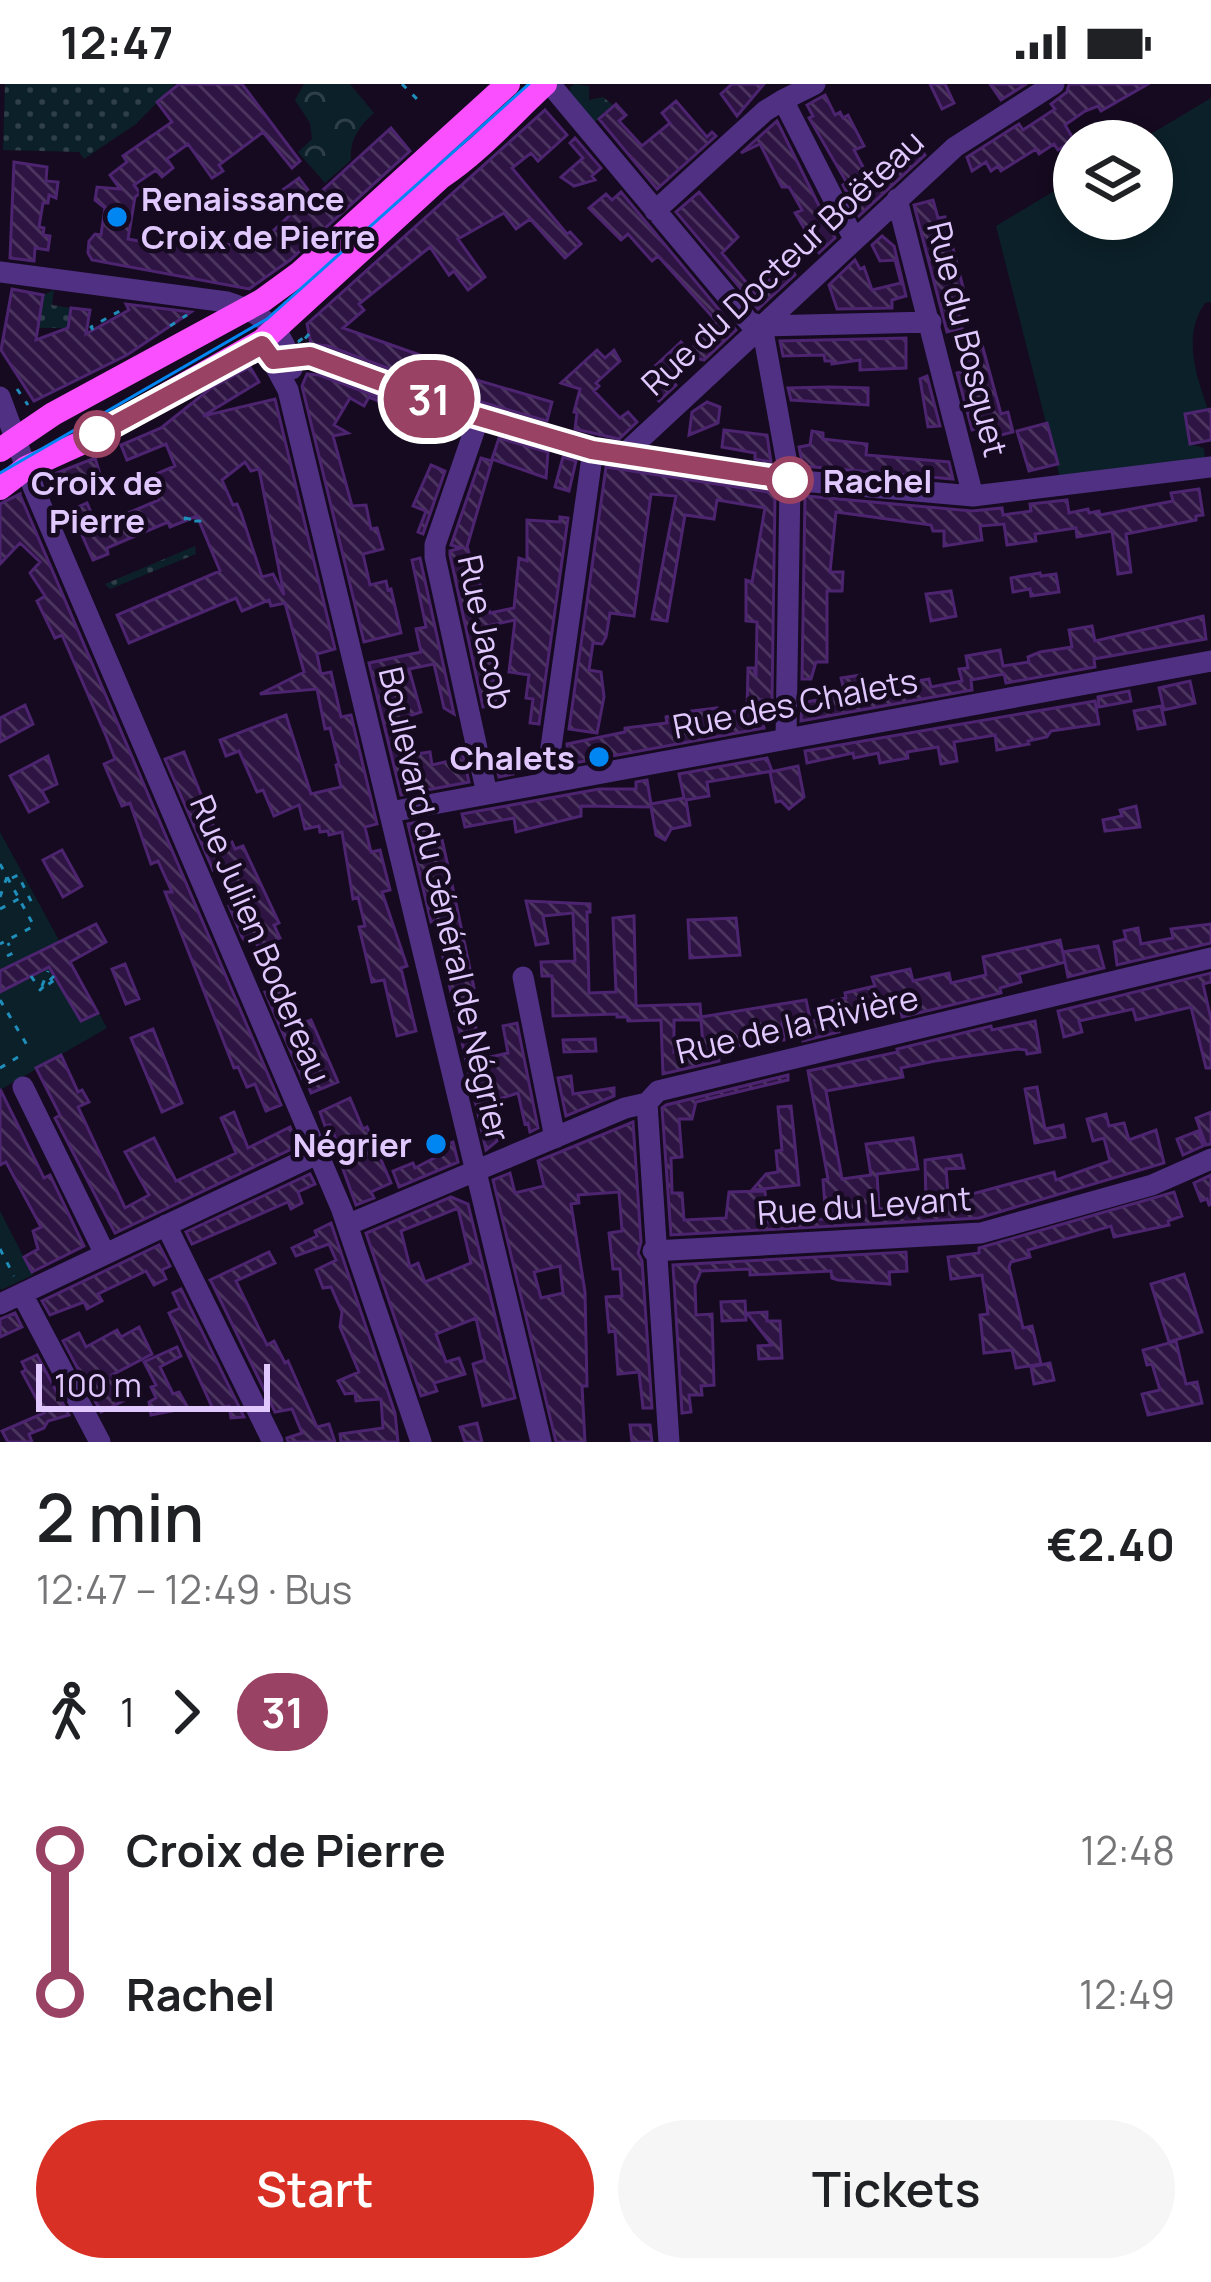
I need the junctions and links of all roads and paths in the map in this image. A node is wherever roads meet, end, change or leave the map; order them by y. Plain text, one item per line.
1 (403, 84) edge
2 (508, 84) edge
3 (548, 84) edge
4 (815, 84) edge
5 (1054, 84) edge
6 (783, 100) junction
7 (420, 102) dead end
8 (897, 199) junction
9 (655, 211) junction
10 (854, 239) junction
11 (0, 272) edge
12 (248, 308) junction
13 (104, 320) dead end
14 (931, 322) junction
15 (762, 326) junction
16 (92, 328) dead end
17 (273, 354) junction
18 (2, 406) edge
19 (479, 417) junction
20 (8, 444) edge
21 (592, 450) junction
22 (621, 457) junction
23 (1211, 467) edge
24 (26, 468) junction
25 (790, 480) junction
26 (0, 488) edge
27 (974, 496) junction
28 (1211, 661) edge
29 (786, 738) junction
30 (546, 784) junction
31 (487, 794) junction
32 (390, 812) junction
33 (0, 864) edge
34 (8, 879) junction
35 (28, 895) junction
36 (0, 897) edge
37 (19, 899) junction
38 (34, 905) dead end
39 (0, 909) edge
40 (7, 941) junction
41 (0, 944) edge
42 (7, 956) dead end
43 (1211, 958) edge
44 (48, 971) dead end
45 (31, 976) dead end
46 (523, 977) dead end
47 (56, 979) dead end
48 (40, 989) junction
49 (0, 1000) edge
50 (30, 1050) dead end
51 (23, 1054) dead end
52 (0, 1068) edge
53 (22, 1087) dead end
54 (647, 1102) junction
55 (555, 1138) junction
56 (317, 1154) junction
57 (1211, 1159) edge
58 (474, 1173) junction
59 (166, 1225) junction
60 (347, 1225) junction
61 (0, 1250) edge
62 (653, 1251) junction
63 (106, 1254) junction
64 (22, 1294) junction
65 (0, 1304) edge
66 (100, 1442) edge
67 (273, 1442) edge
68 (421, 1442) edge
69 (541, 1442) edge
70 (669, 1442) edge

1 - 7 path
2 - 12 main road
3 - 9 street
3 - 17 main road
4 - 6 street
5 - 8 street, Rue du Docteur Boëteau
6 - 9 street
6 - 10 street
8 - 10 street, Rue du Docteur Boëteau
8 - 14 street, Rue du Bosquet
9 - 15 street
10 - 15 street, Rue du Docteur Boëteau
11 - 12 street
12 - 17 street
12 - 20 main road
13 - 16 path
14 - 15 street
14 - 27 street, Rue du Bosquet
15 - 22 street, Rue du Docteur Boëteau
15 - 25 street
17 - 19 street
17 - 24 main road
17 - 32 street, Boulevard du Général de Négrier
18 - 20 street, Rue Julien Bodereau
19 - 21 street
19 - 31 street, Rue Jacob
20 - 24 street, Rue Julien Bodereau
21 - 22 street
21 - 30 street
22 - 25 street
23 - 27 street
24 - 26 main road
24 - 56 street, Rue Julien Bodereau
25 - 27 street
25 - 29 street
28 - 29 street, Rue des Chalets
29 - 30 street, Rue des Chalets
30 - 31 street, Rue des Chalets
31 - 32 street, Rue des Chalets
32 - 58 street, Boulevard du Général de Négrier
33 - 34 path
34 - 35 path
34 - 36 path
34 - 37 path
35 - 37 path
35 - 38 path
37 - 39 path
37 - 40 path
40 - 41 path
40 - 42 path
43 - 54 street, Rue de la Rivière
44 - 48 path
45 - 48 path
46 - 55 street
47 - 48 path
49 - 50 path
51 - 52 path
53 - 63 street
54 - 55 street, Rue de la Rivière
54 - 62 street
55 - 58 street, Rue de la Rivière
56 - 59 street
56 - 60 street, Rue Julien Bodereau
57 - 62 street, Rue du Levant
58 - 60 street, Rue de la Rivière
58 - 69 street, Boulevard du Général de Négrier
59 - 63 street
59 - 67 street
60 - 68 street, Rue Julien Bodereau
61 - 64 path
62 - 70 street
63 - 64 street
64 - 65 street
64 - 66 street

